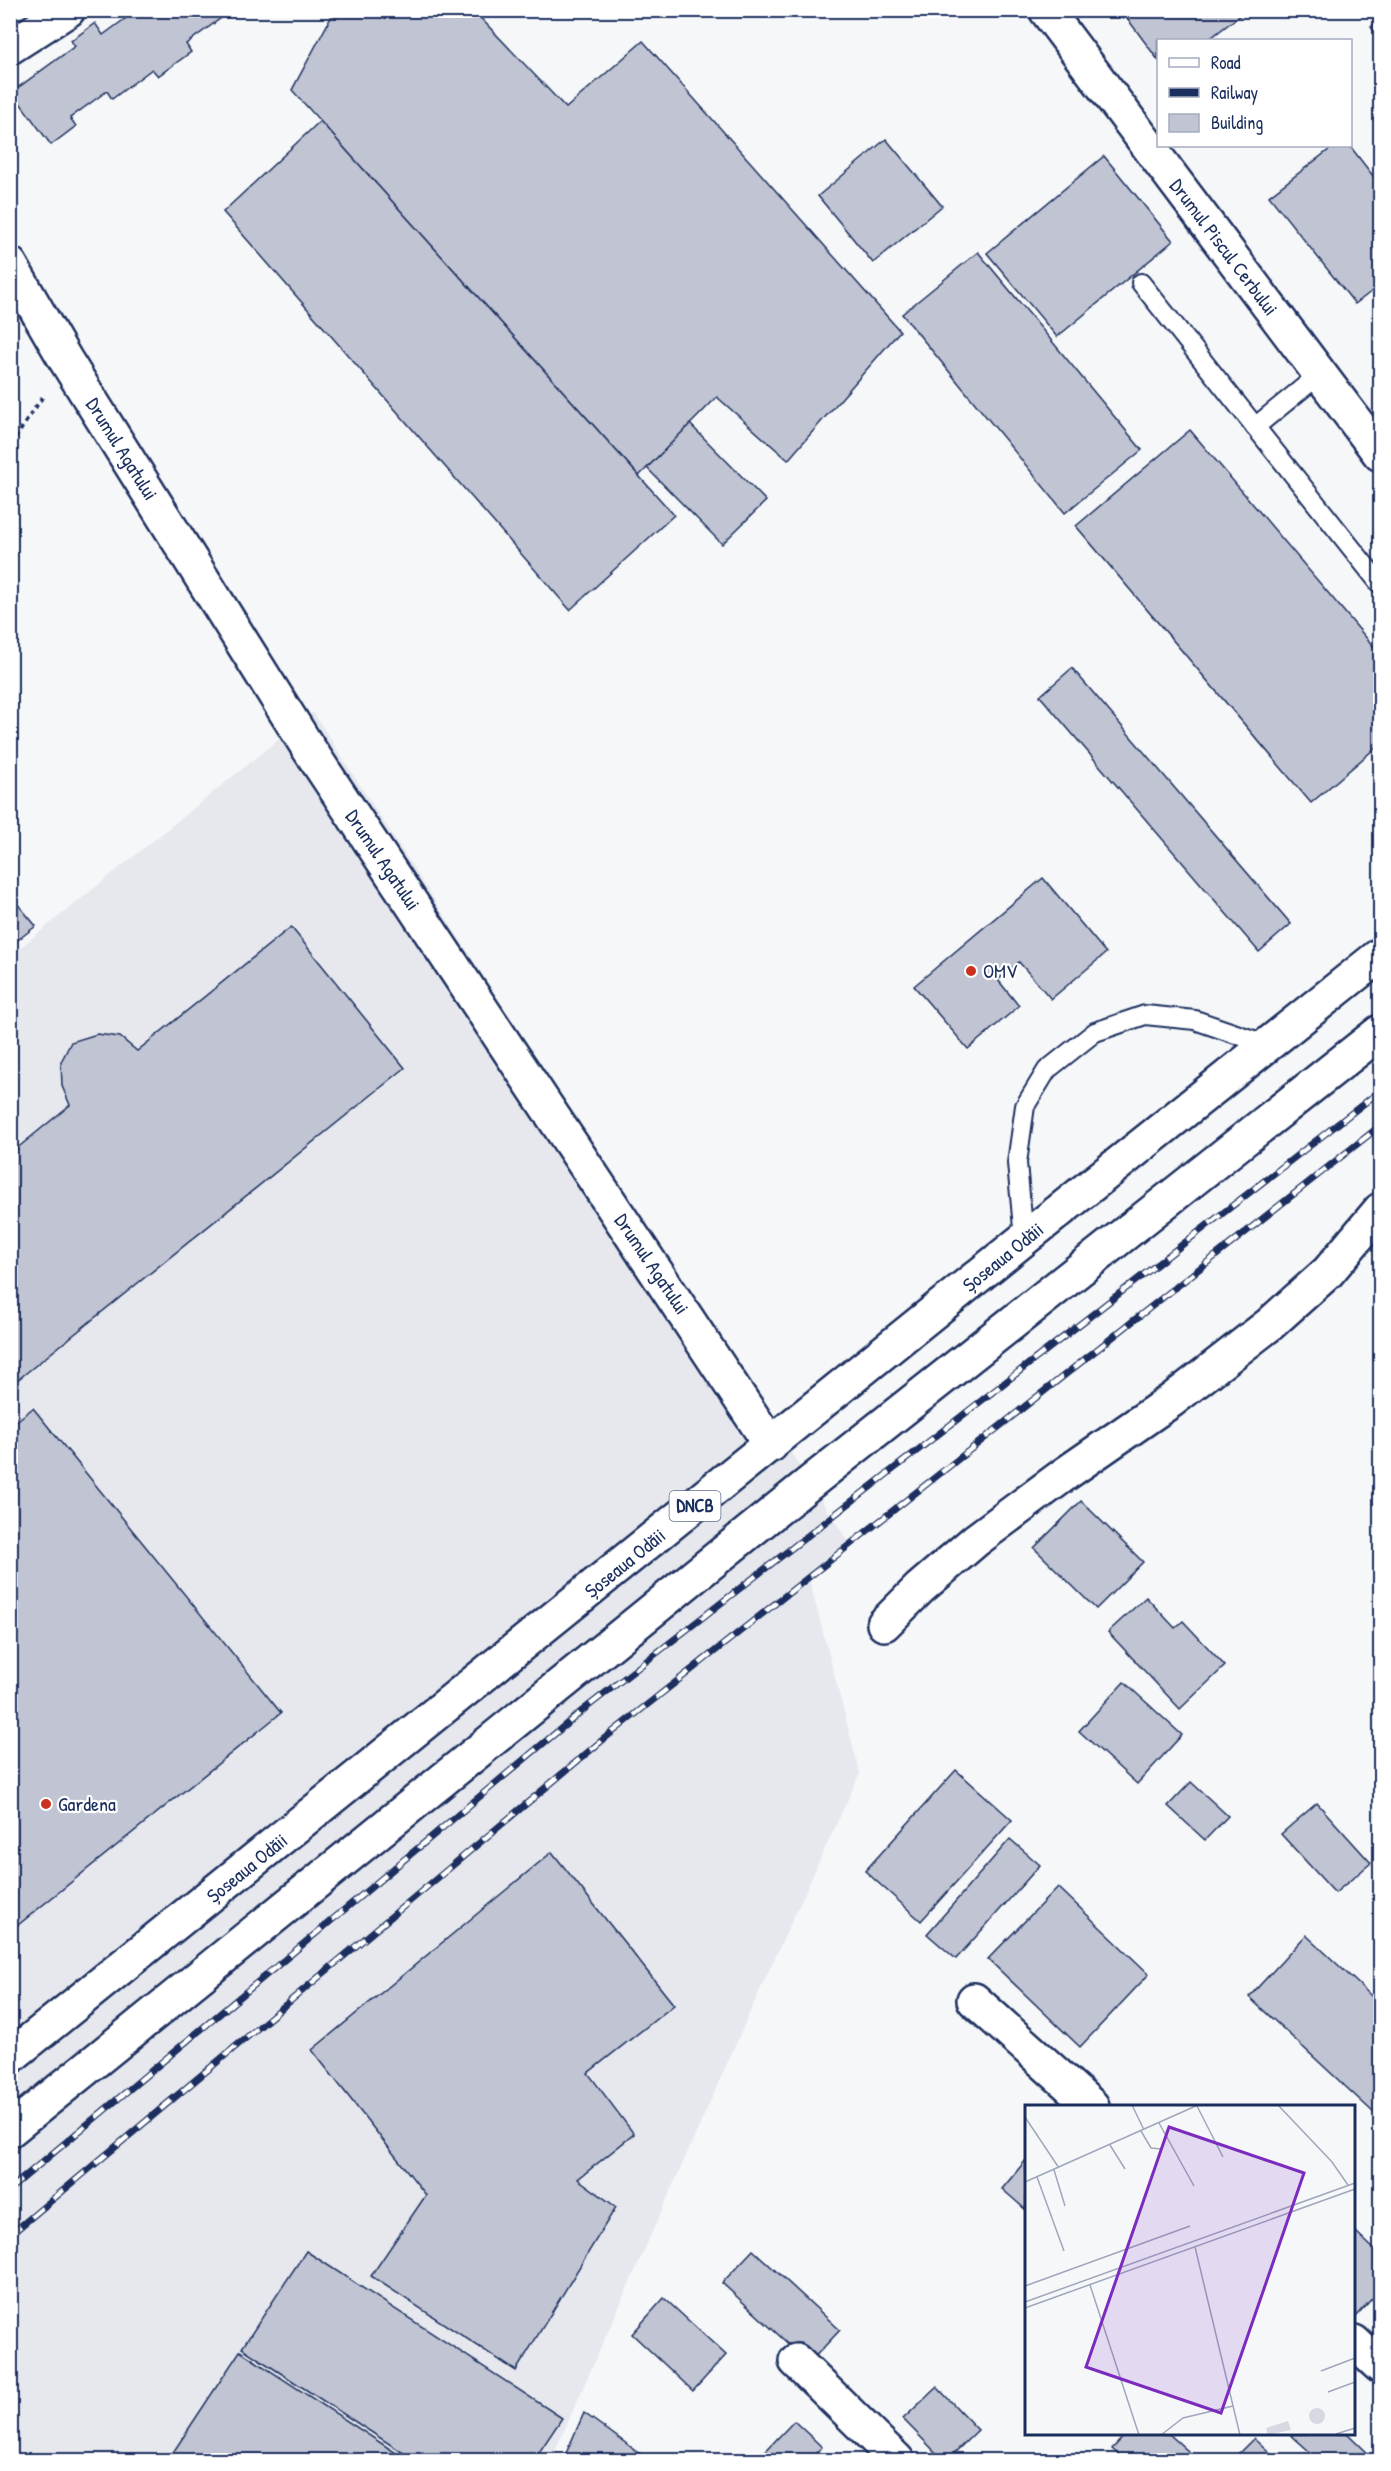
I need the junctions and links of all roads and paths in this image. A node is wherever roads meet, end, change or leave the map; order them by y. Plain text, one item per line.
1 (68, 10) edge
2 (1046, 10) edge
3 (10, 47) edge
4 (11, 268) edge
5 (1141, 283) dead end
6 (65, 359) junction
7 (1320, 374) junction
8 (1255, 426) junction
9 (10, 446) edge
10 (1380, 454) edge
11 (1380, 584) edge
12 (1380, 955) edge
13 (1380, 1032) edge
14 (1268, 1045) junction
15 (1380, 1210) edge
16 (1024, 1239) junction
17 (771, 1445) junction
18 (884, 1624) dead end
19 (974, 2000) dead end
20 (10, 2057) edge
21 (1091, 2105) edge
22 (10, 2130) edge
23 (1355, 2344) edge
24 (796, 2361) dead end
25 (1380, 2366) edge
26 (897, 2460) edge

1 - 3 main road
2 - 7 main road, Drumul Piscul Cerbului
4 - 6 main road, Drumul Agatului
5 - 8 lane
6 - 9 path
6 - 17 main road, Drumul Agatului
7 - 8 lane
7 - 10 main road, Drumul Piscul Cerbului
8 - 11 lane
12 - 14 main road, Șoseaua Odăii / DNCB
13 - 22 main road, DNCB
14 - 16 main road, Șoseaua Odăii / DNCB
14 - 16 lane
15 - 18 main road
16 - 17 main road, Șoseaua Odăii / DNCB
17 - 20 main road, Șoseaua Odăii / DNCB
19 - 21 main road
23 - 25 main road
24 - 26 main road

